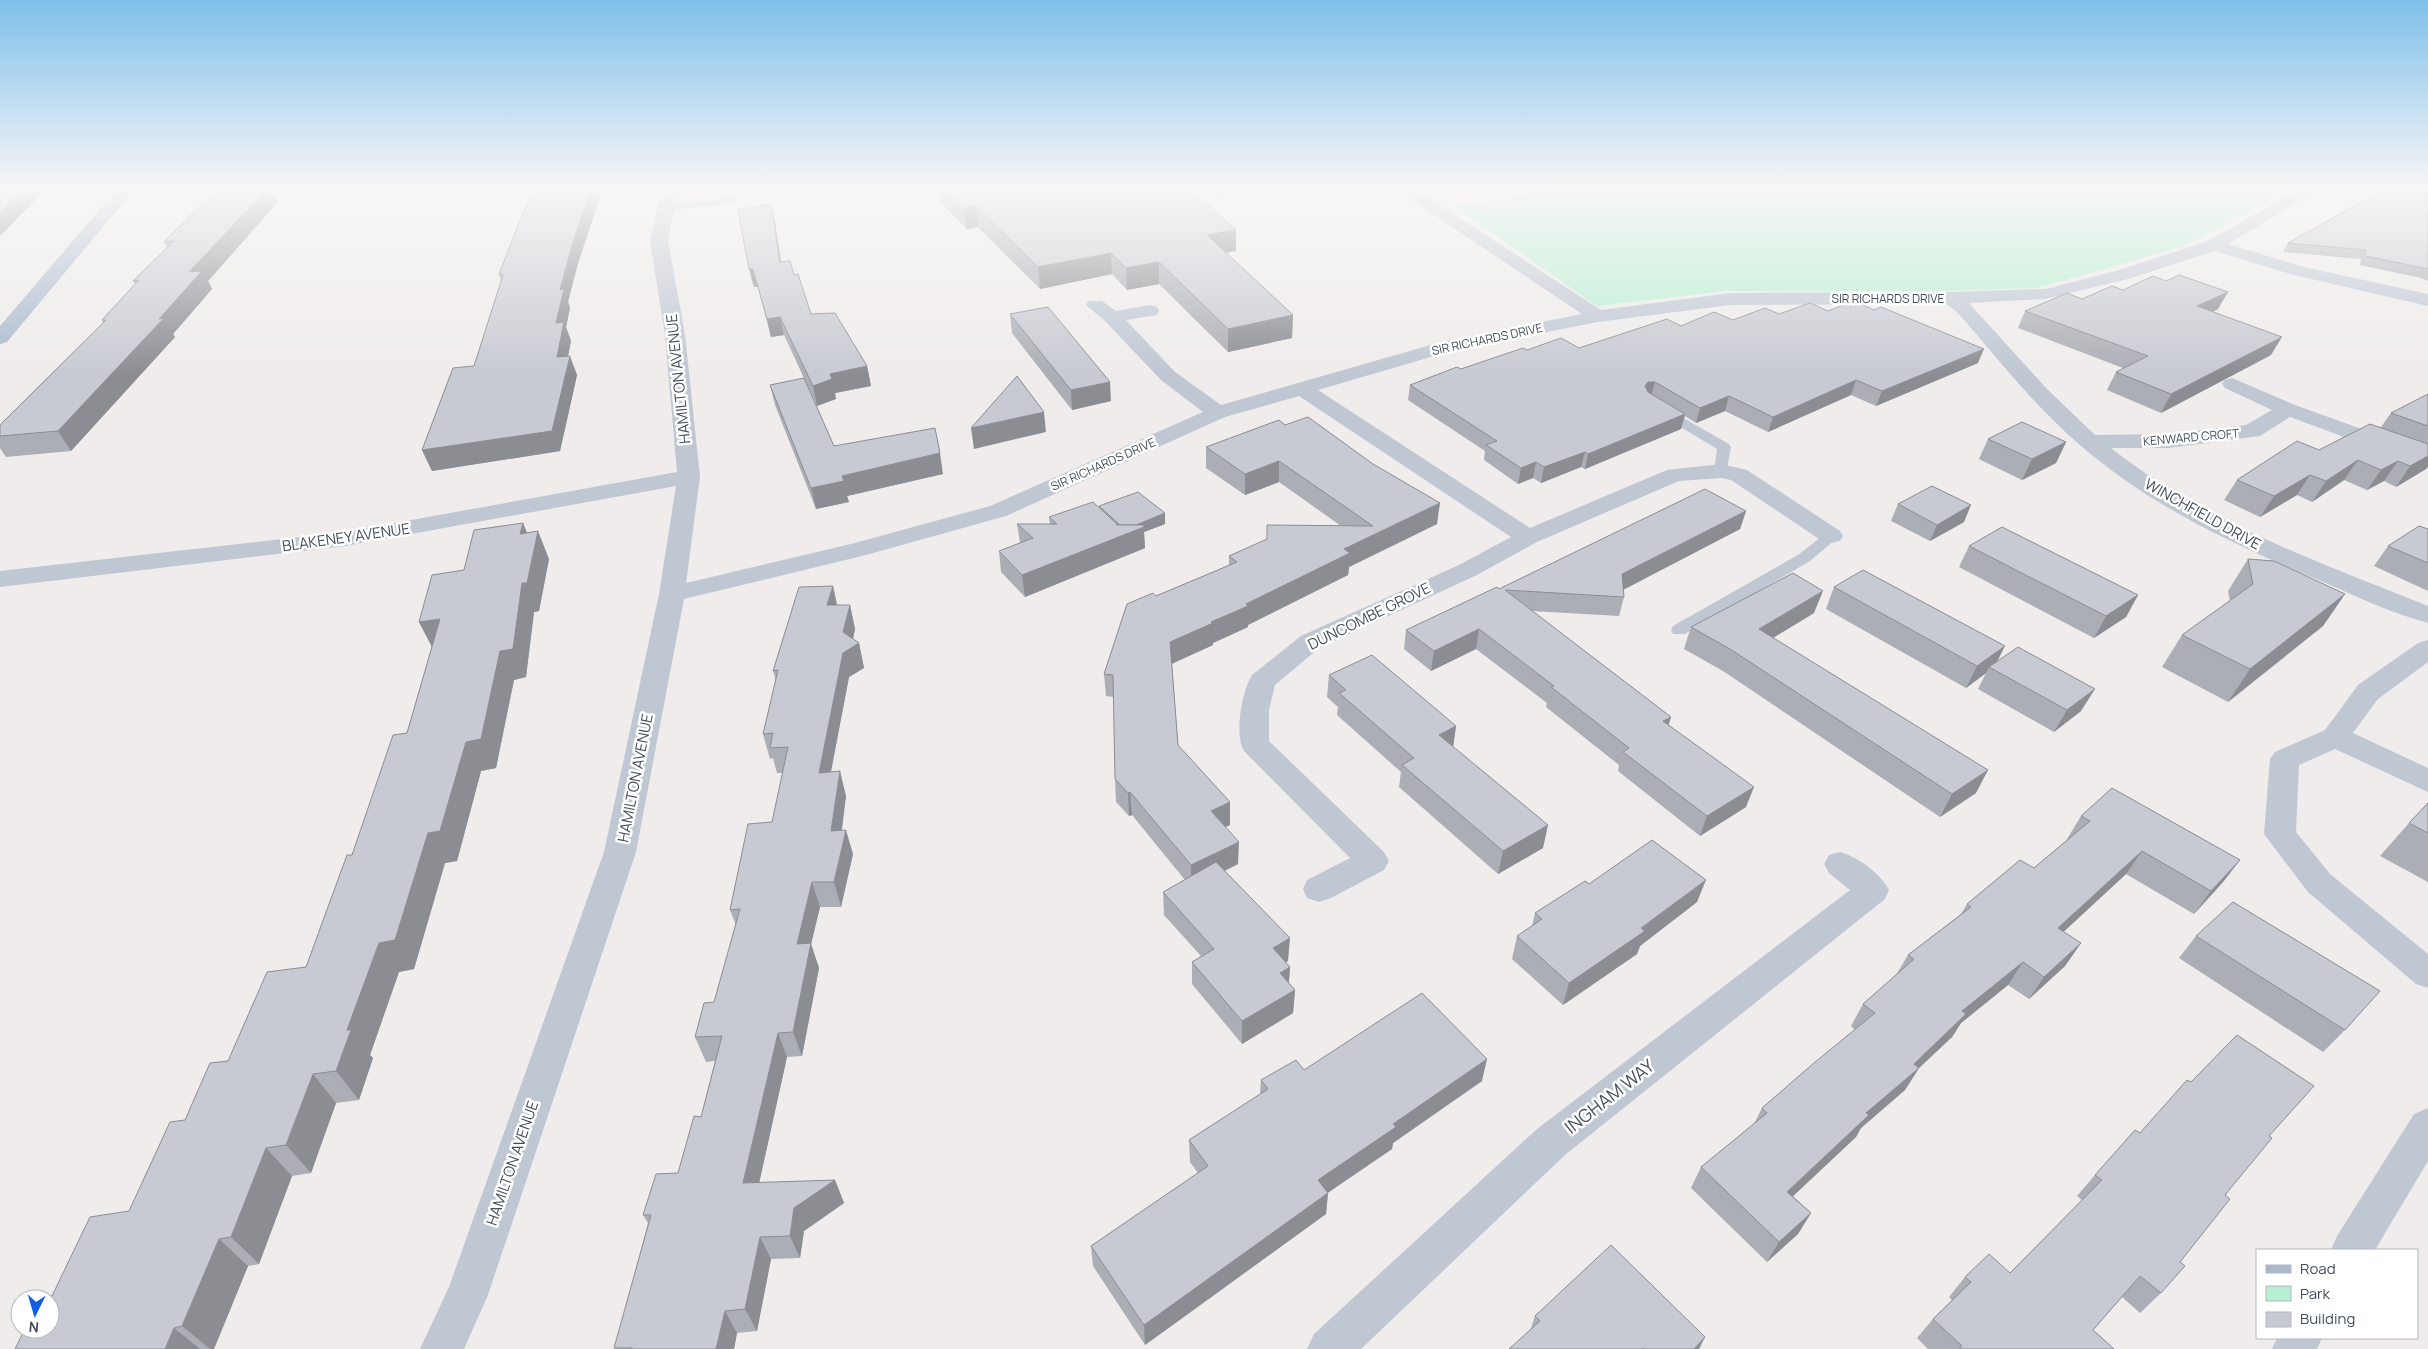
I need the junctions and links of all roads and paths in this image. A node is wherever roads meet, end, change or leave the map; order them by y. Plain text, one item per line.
1 (75, 249) edge
2 (660, 249) edge
3 (1495, 249) edge
4 (2202, 249) edge
5 (2227, 249) edge
6 (1950, 298) junction
7 (2428, 300) edge
8 (1095, 305) dead end
9 (1150, 311) dead end
10 (1598, 316) junction
11 (1112, 317) junction
12 (0, 338) edge
13 (2232, 384) dead end
14 (1302, 389) junction
15 (1650, 402) edge
16 (2288, 409) junction
17 (1218, 413) junction
18 (2089, 442) junction
19 (2428, 462) edge
20 (1720, 471) junction
21 (689, 476) junction
22 (1831, 536) joint
23 (1528, 537) junction
24 (0, 579) edge
25 (672, 594) junction
26 (2428, 615) edge
27 (1679, 630) dead end
28 (2428, 649) edge
29 (2335, 737) junction
30 (2428, 781) edge
31 (1840, 864) dead end
32 (1319, 890) dead end
33 (2428, 974) edge
34 (2428, 1126) edge
35 (2353, 1249) edge
36 (442, 1349) edge
37 (1329, 1349) edge

1 - 12 main road
2 - 21 street, HAMILTON AVENUE
3 - 10 street
4 - 6 street, SIR RICHARDS DRIVE
5 - 7 street
6 - 10 street, SIR RICHARDS DRIVE
6 - 18 street, WINCHFIELD DRIVE
8 - 11 street
9 - 11 street
10 - 14 street, SIR RICHARDS DRIVE
11 - 17 street
13 - 16 street
14 - 17 street, SIR RICHARDS DRIVE
14 - 23 street
15 - 20 lane
16 - 18 street, KENWARD CROFT
16 - 19 street
17 - 25 street, SIR RICHARDS DRIVE
18 - 26 street, WINCHFIELD DRIVE
20 - 22 street, DUNCOMBE GROVE
20 - 23 street, DUNCOMBE GROVE
21 - 24 street, BLAKENEY AVENUE
21 - 25 street, HAMILTON AVENUE
22 - 27 lane
23 - 32 street, DUNCOMBE GROVE
25 - 36 street, HAMILTON AVENUE
28 - 29 street
29 - 30 street
29 - 33 street
31 - 37 street, INGHAM WAY
34 - 35 street

